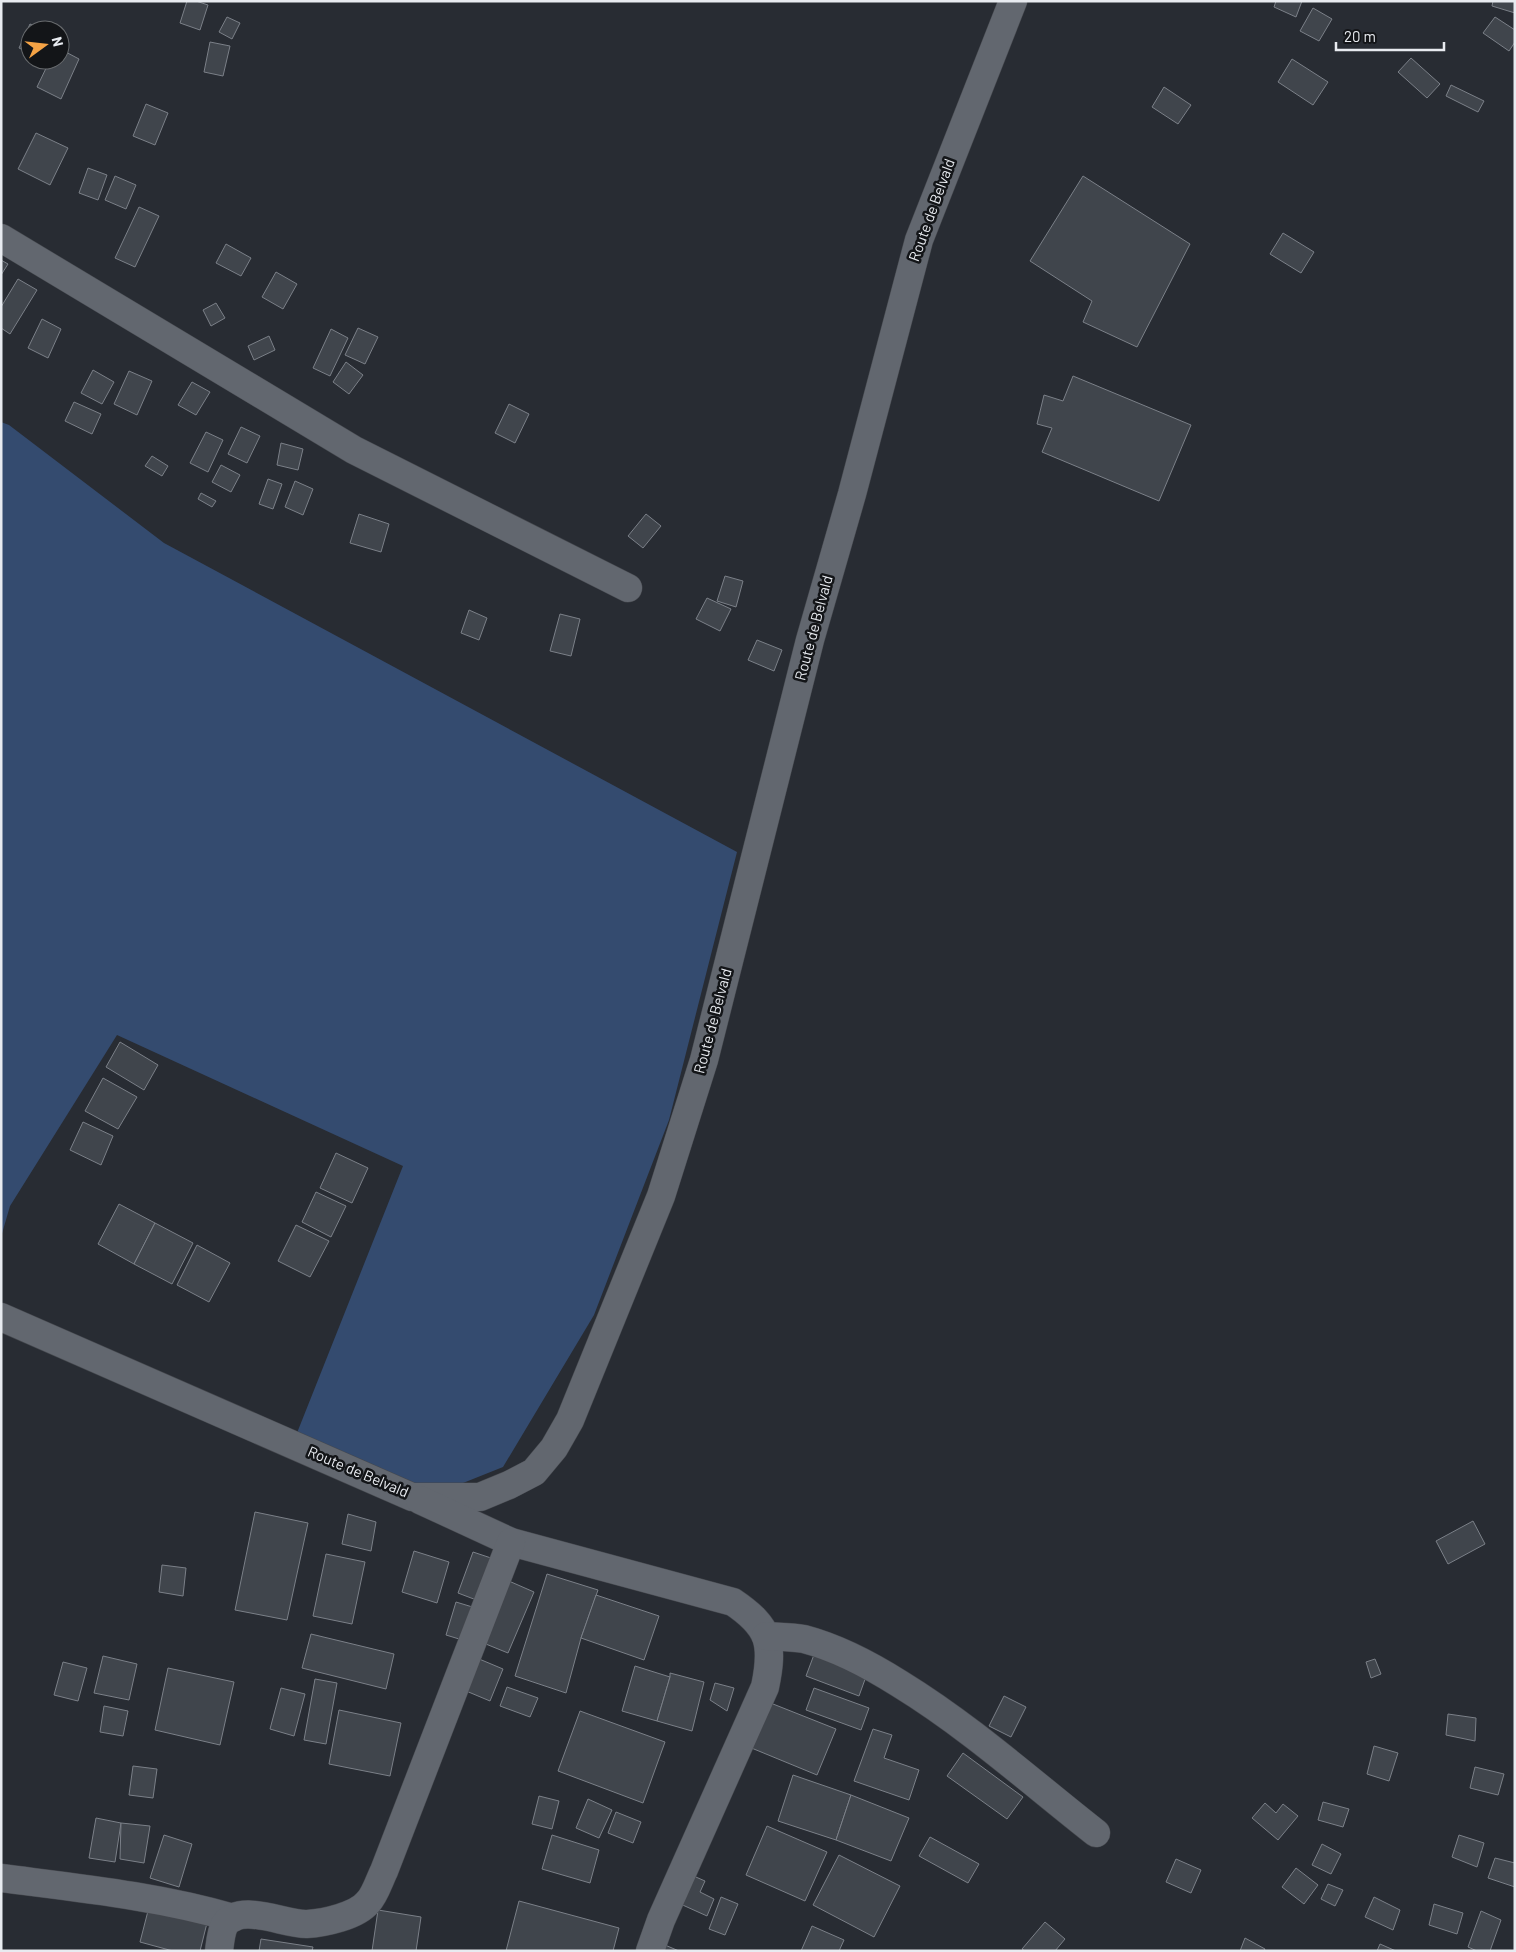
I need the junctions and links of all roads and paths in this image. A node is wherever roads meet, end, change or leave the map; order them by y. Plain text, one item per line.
1 (1013, 1) edge
2 (1, 238) edge
3 (628, 588) dead end
4 (1, 1317) edge
5 (412, 1497) junction
6 (511, 1542) junction
7 (766, 1636) junction
8 (1096, 1833) dead end
9 (1, 1878) edge
10 (233, 1918) junction
11 (219, 1951) edge
12 (650, 1951) edge

1 - 5 street, Route de Belvald
2 - 3 street
4 - 5 street, Route de Belvald
5 - 6 street
6 - 7 street
6 - 10 street
7 - 8 street
7 - 12 street
9 - 10 street
10 - 11 street

